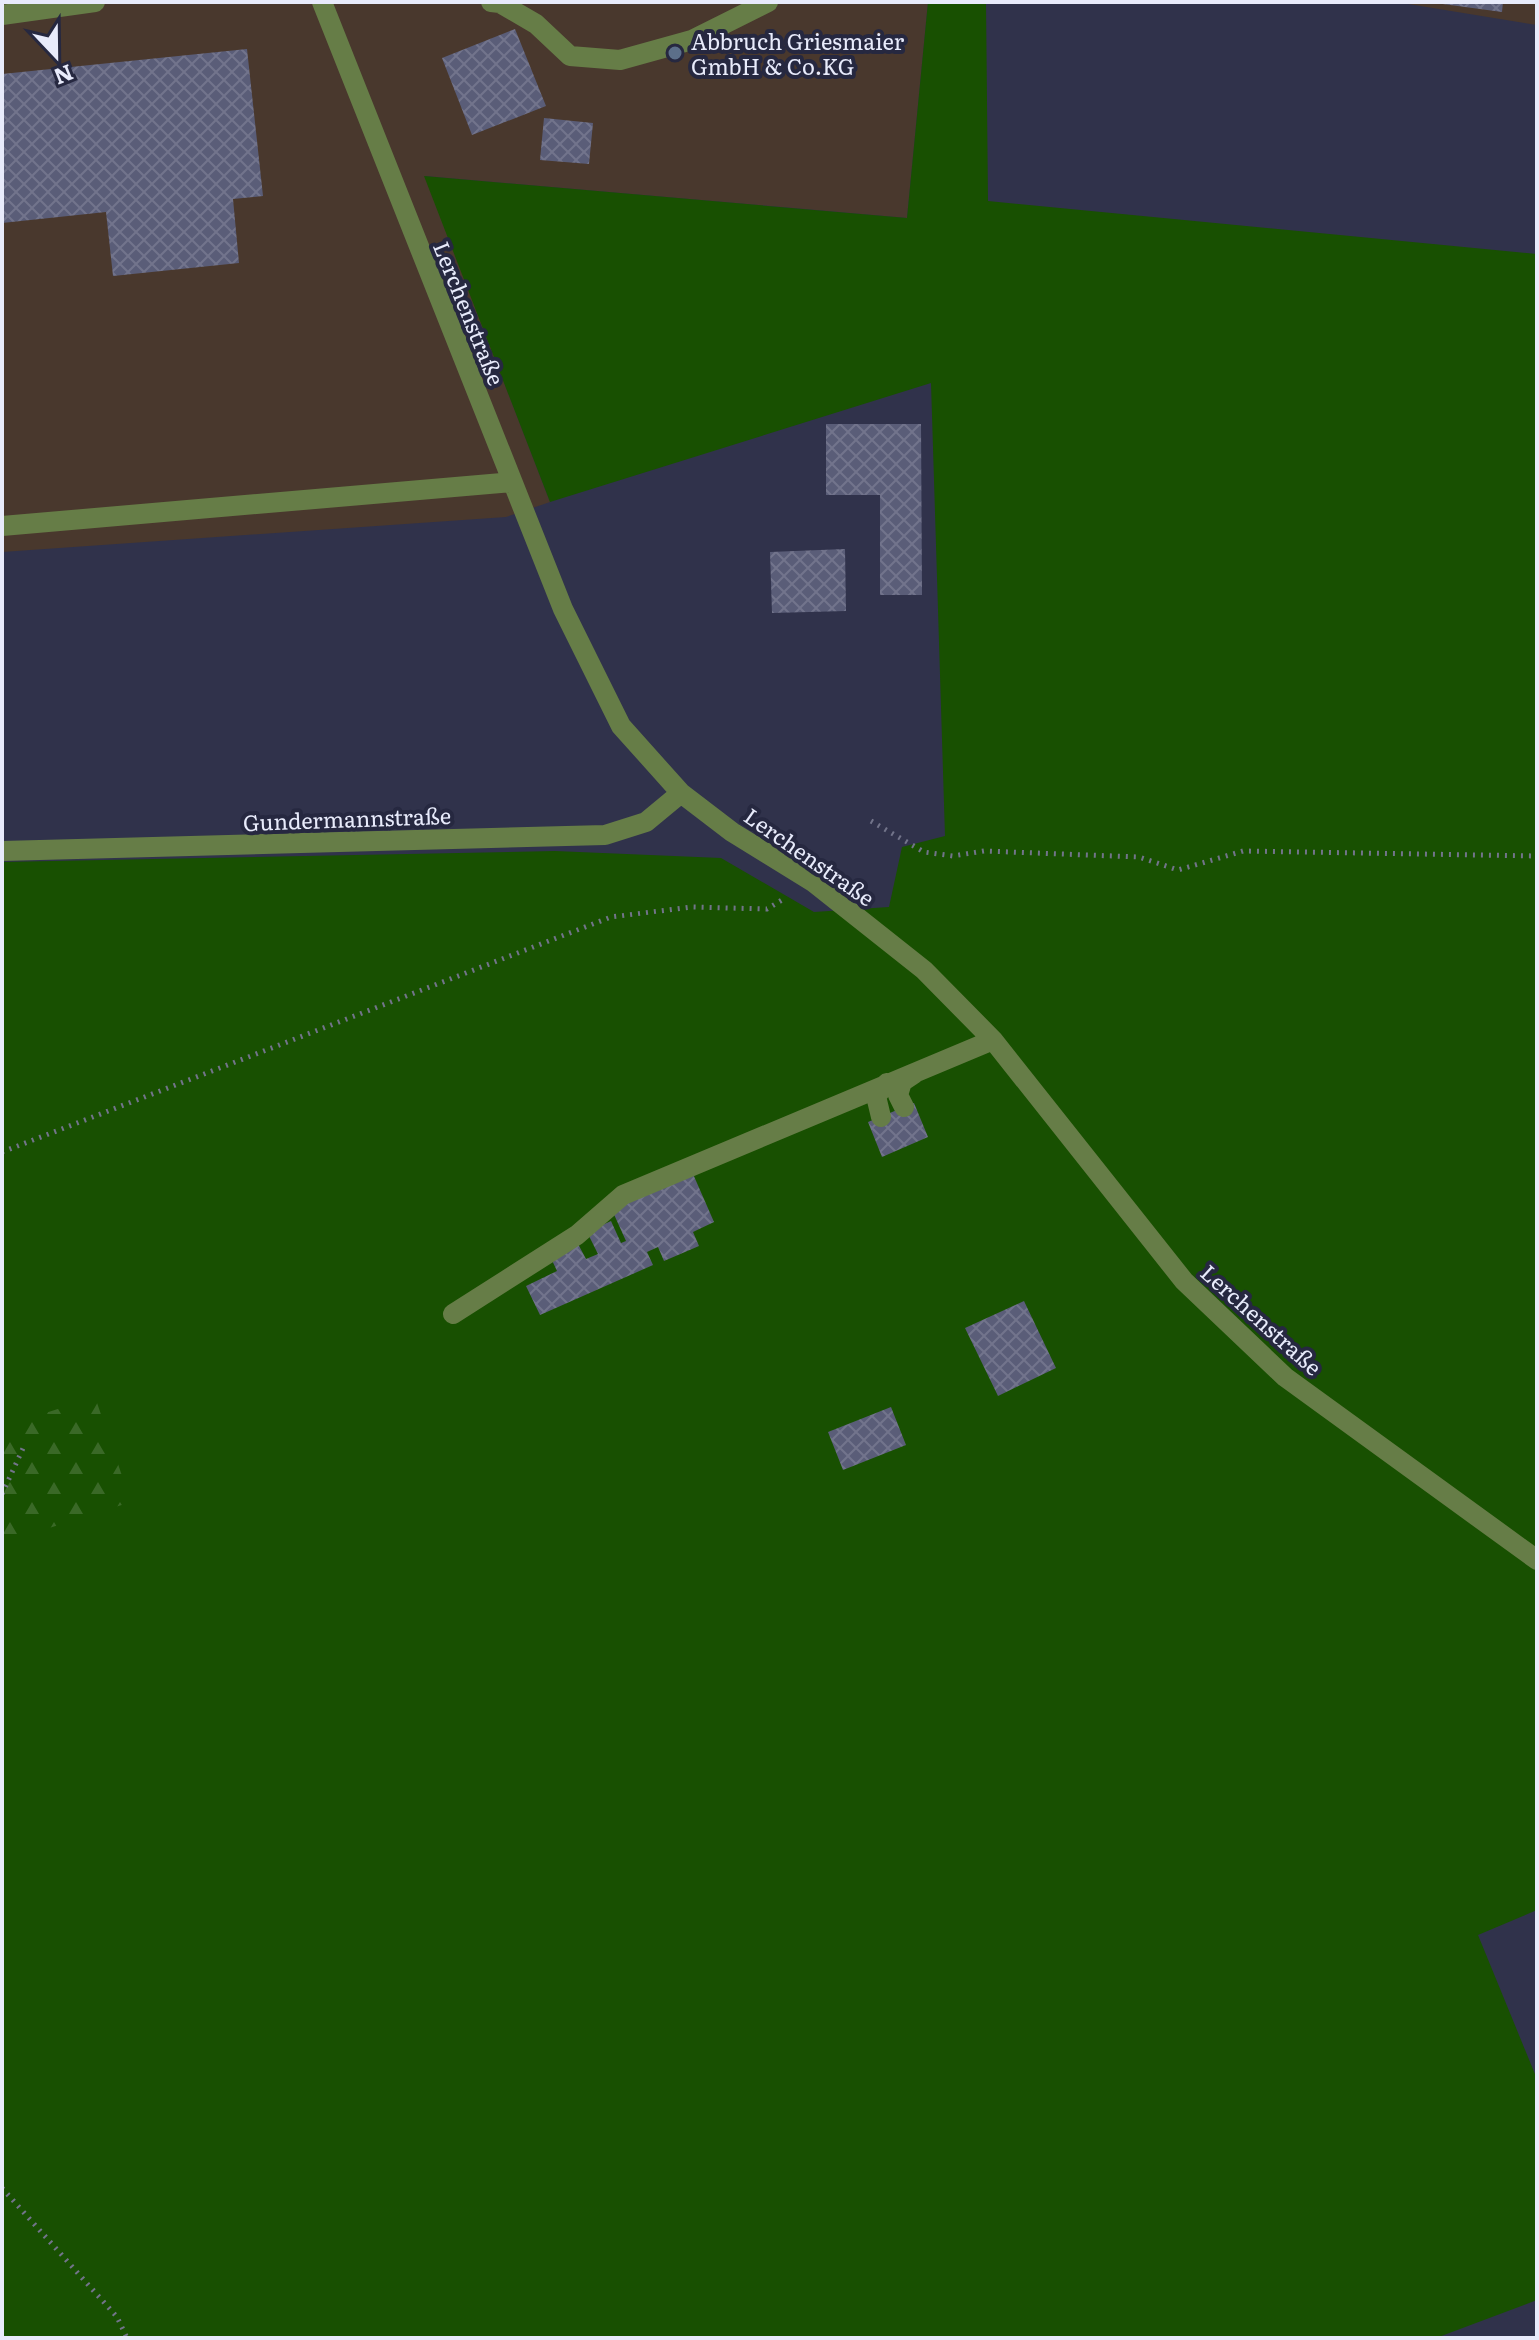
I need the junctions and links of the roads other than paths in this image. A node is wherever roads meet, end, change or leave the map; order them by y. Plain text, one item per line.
1 (95, 2) edge
2 (322, 2) edge
3 (491, 2) edge
4 (768, 2) edge
5 (2, 15) edge
6 (512, 482) junction
7 (2, 526) edge
8 (681, 793) junction
9 (2, 851) edge
10 (993, 1040) junction
11 (920, 1070) junction
12 (887, 1083) junction
13 (904, 1107) dead end
14 (881, 1117) dead end
15 (453, 1314) dead end
16 (1537, 1560) edge

1 - 5 street
2 - 6 street, Lerchenstraße
3 - 4 street
6 - 7 street
6 - 8 street, Lerchenstraße
8 - 9 street, Gundermannstraße
8 - 10 street, Lerchenstraße
10 - 11 street
10 - 16 street, Lerchenstraße
11 - 12 street
11 - 13 street
12 - 14 street
12 - 15 street

